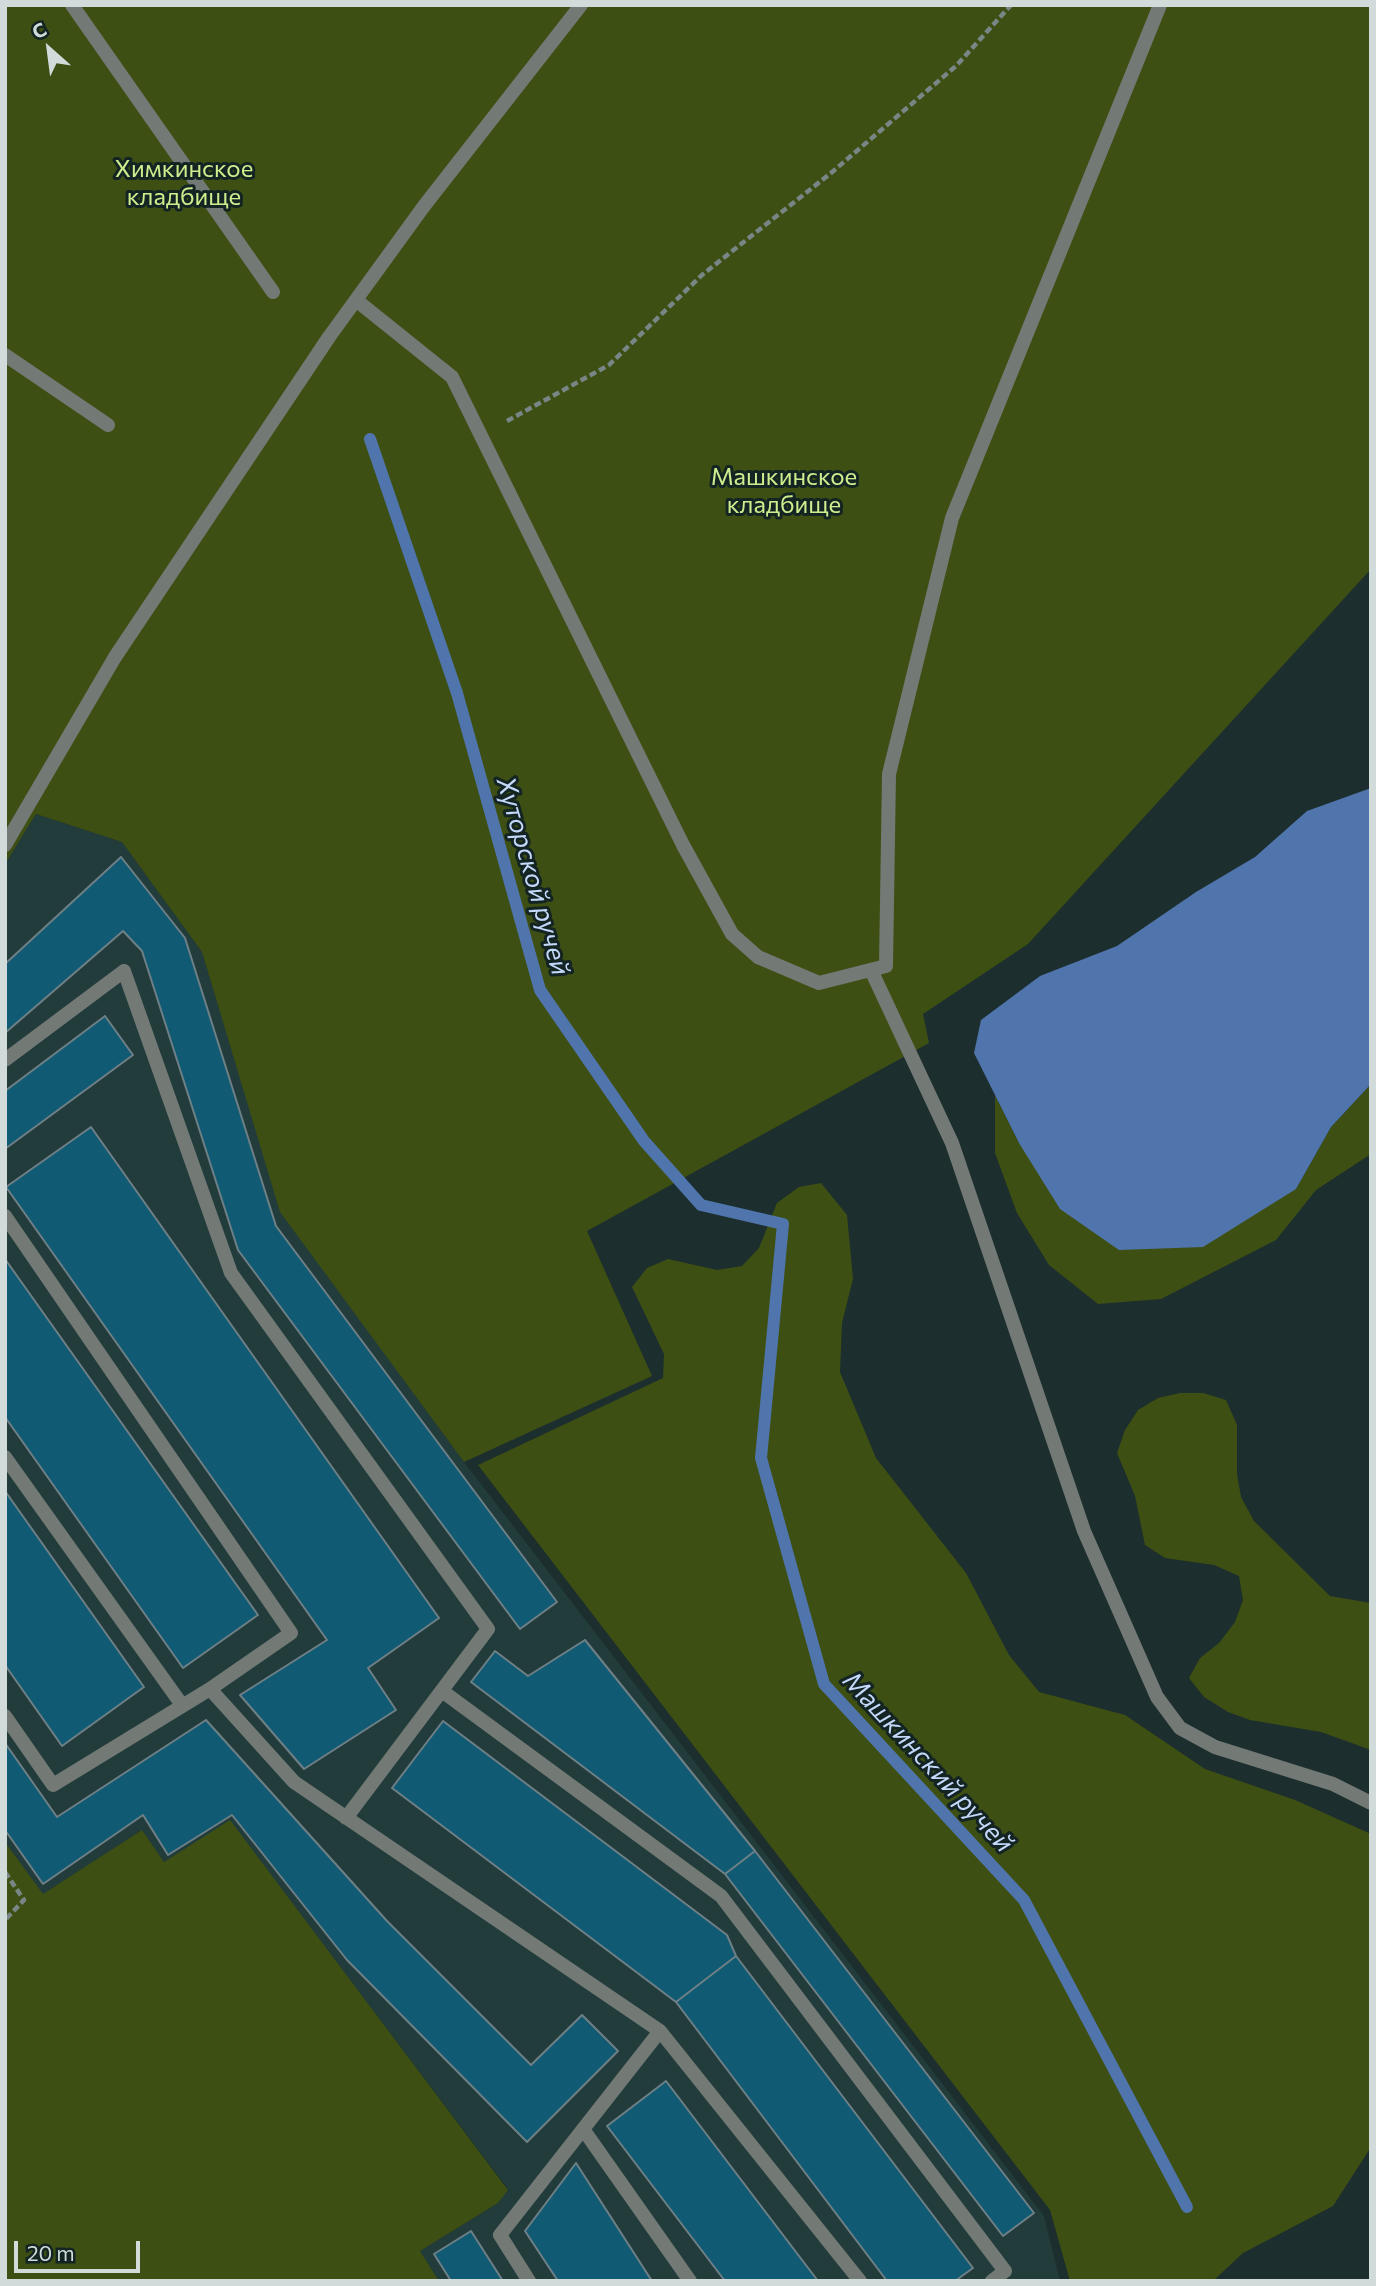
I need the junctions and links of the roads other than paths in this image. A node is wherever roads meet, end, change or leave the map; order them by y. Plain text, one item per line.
1 (72, 5) edge
2 (581, 5) edge
3 (1160, 5) edge
4 (273, 292) dead end
5 (356, 300) junction
6 (5, 355) edge
7 (108, 425) dead end
8 (5, 845) edge
9 (871, 970) junction
10 (5, 1060) edge
11 (5, 1216) edge
12 (5, 1457) edge
13 (210, 1689) junction
14 (442, 1691) junction
15 (182, 1705) junction
16 (5, 1716) edge
17 (1371, 1803) edge
18 (346, 1818) junction
19 (660, 2031) junction
20 (583, 2129) junction
21 (529, 2281) edge
22 (690, 2281) edge
23 (860, 2281) edge
24 (992, 2281) edge

1 - 4 lane
2 - 5 lane
3 - 9 lane
5 - 8 lane
5 - 9 lane
6 - 7 lane
9 - 17 lane
10 - 14 lane
11 - 13 lane
12 - 15 lane
13 - 15 lane
13 - 18 lane
14 - 18 lane
14 - 24 lane
15 - 16 lane
18 - 19 lane
19 - 20 lane
19 - 23 lane
20 - 21 lane
20 - 22 lane

